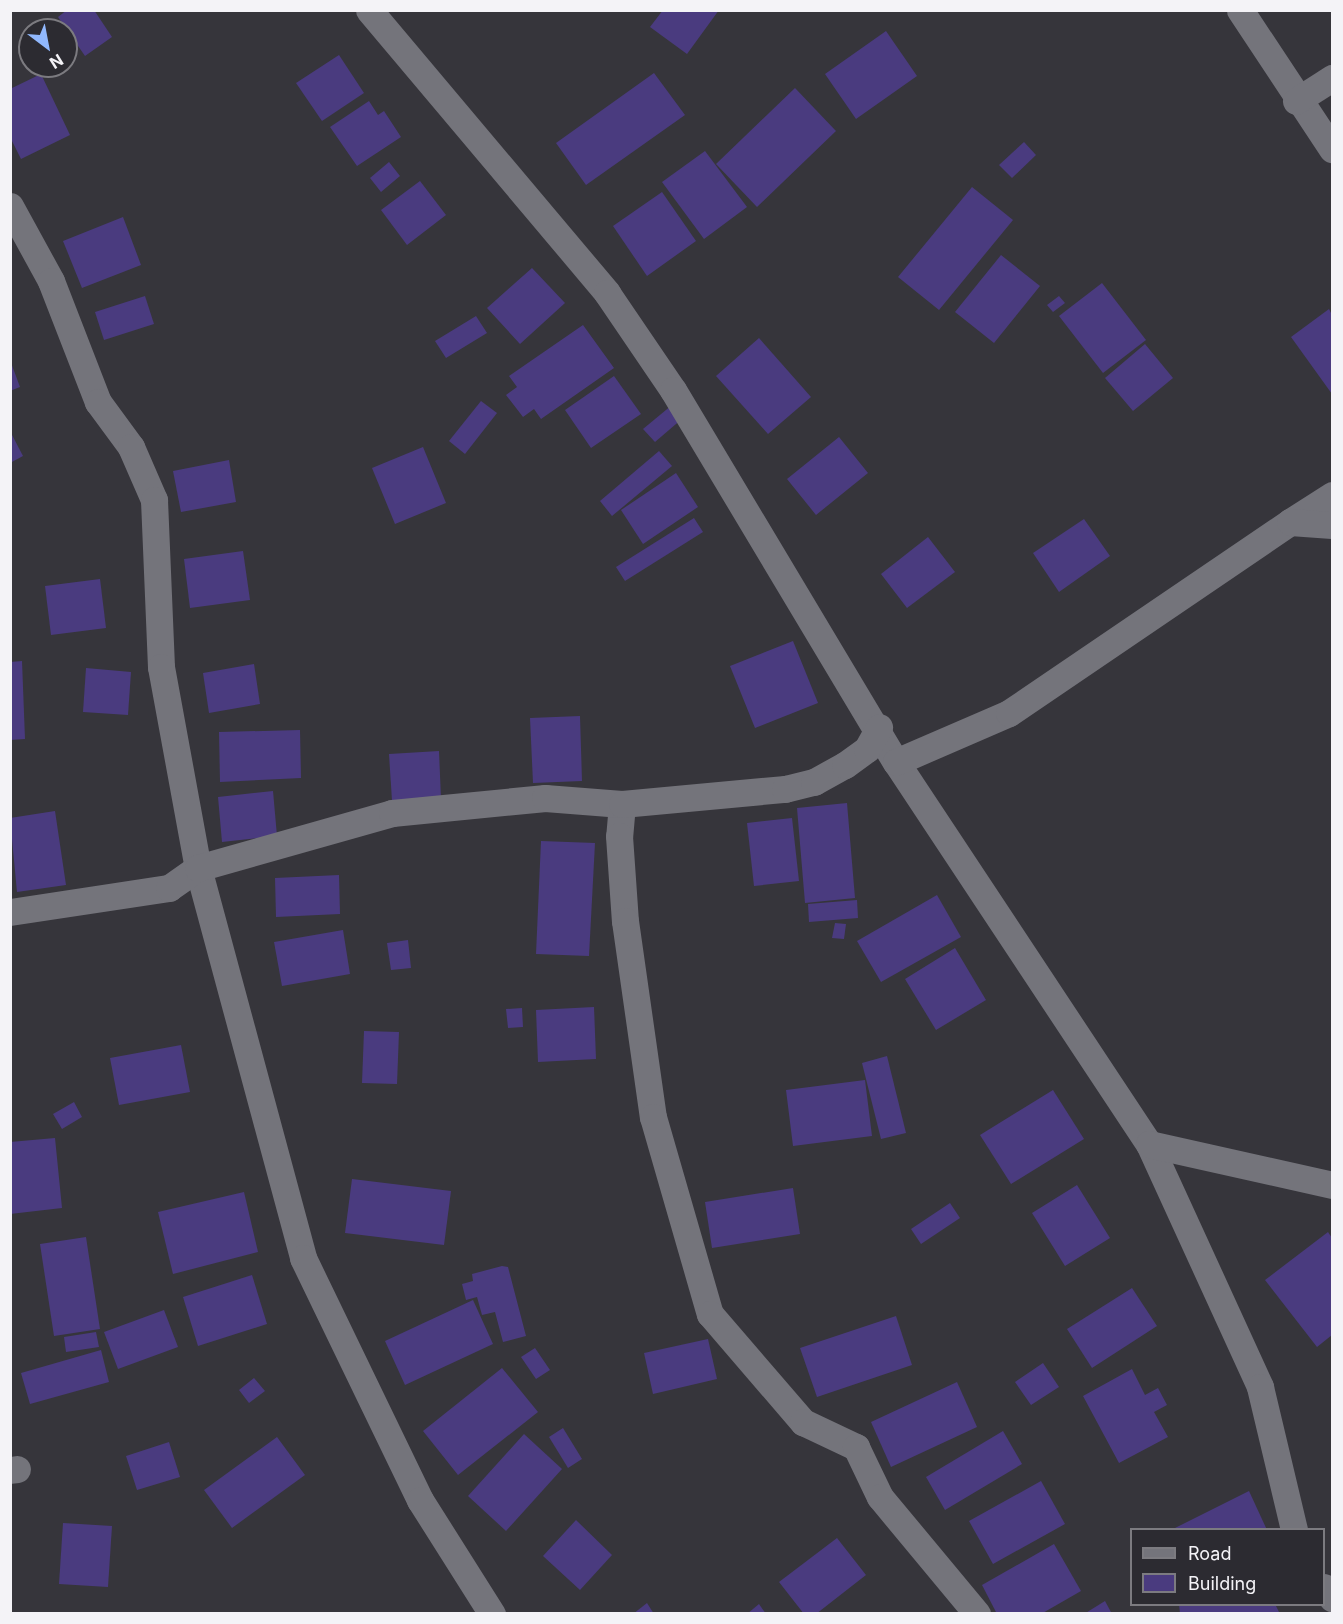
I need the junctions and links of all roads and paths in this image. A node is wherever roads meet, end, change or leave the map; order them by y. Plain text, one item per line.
1 (369, 10) edge
2 (1240, 10) edge
3 (1332, 78) edge
4 (1296, 101) junction
5 (1332, 149) edge
6 (10, 206) edge
7 (1332, 495) edge
8 (1290, 522) junction
9 (1332, 525) edge
10 (879, 727) junction
11 (896, 762) junction
12 (622, 804) junction
13 (198, 868) junction
14 (10, 912) edge
15 (1149, 1144) junction
16 (1332, 1185) edge
17 (1294, 1528) edge
18 (492, 1614) edge
19 (977, 1614) edge

1 - 10 street
2 - 4 street
3 - 4 street
4 - 5 street
6 - 13 street
7 - 8 street
8 - 9 street
8 - 11 street
10 - 11 street
10 - 12 street
11 - 15 street
12 - 13 street
12 - 19 street
13 - 14 street
13 - 18 street
15 - 16 street
15 - 17 street

